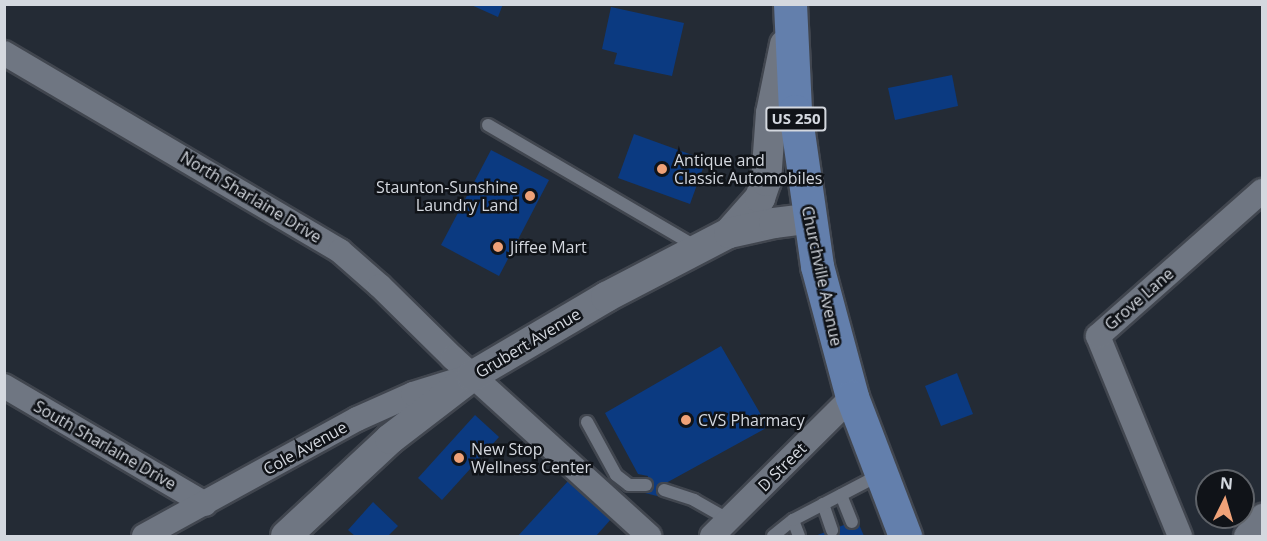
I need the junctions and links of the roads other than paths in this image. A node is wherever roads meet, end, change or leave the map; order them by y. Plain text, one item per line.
1 (790, 11) edge
2 (4, 52) edge
3 (488, 125) dead end
4 (1263, 191) edge
5 (809, 219) junction
6 (729, 233) junction
7 (697, 248) junction
8 (472, 376) junction
9 (4, 386) edge
10 (852, 397) junction
11 (587, 422) dead end
12 (880, 474) junction
13 (646, 485) dead end
14 (664, 490) dead end
15 (841, 495) junction
16 (205, 504) junction
17 (823, 504) junction
18 (1263, 516) edge
19 (729, 520) junction
20 (792, 520) junction
21 (852, 522) dead end
22 (832, 530) dead end
23 (144, 537) edge
24 (286, 537) edge
25 (649, 537) edge
26 (712, 537) edge
27 (773, 537) edge
28 (799, 537) edge
29 (905, 537) edge
30 (1180, 537) edge
31 (1246, 537) edge

1 - 5 main road, Churchville Avenue / US 250
1 - 6 street
2 - 8 street, North Sharlaine Drive
3 - 7 lane
4 - 30 street, Grove Lane
5 - 6 street, Grubert Avenue
5 - 10 main road, Churchville Avenue / US 250
6 - 7 street, Grubert Avenue
7 - 8 street, Grubert Avenue
8 - 16 street, Cole Avenue
8 - 24 street, Grubert Avenue
8 - 25 street, North Sharlaine Drive
9 - 16 street, South Sharlaine Drive
10 - 12 main road, Churchville Avenue / US 250
10 - 19 street, D Street
11 - 13 lane
12 - 15 lane
12 - 29 main road, Churchville Avenue / US 250
14 - 19 lane
15 - 17 lane
15 - 21 lane
16 - 23 street, Cole Avenue
17 - 20 lane
17 - 22 lane
18 - 31 street
19 - 26 street, D Street
20 - 27 lane
20 - 28 lane

